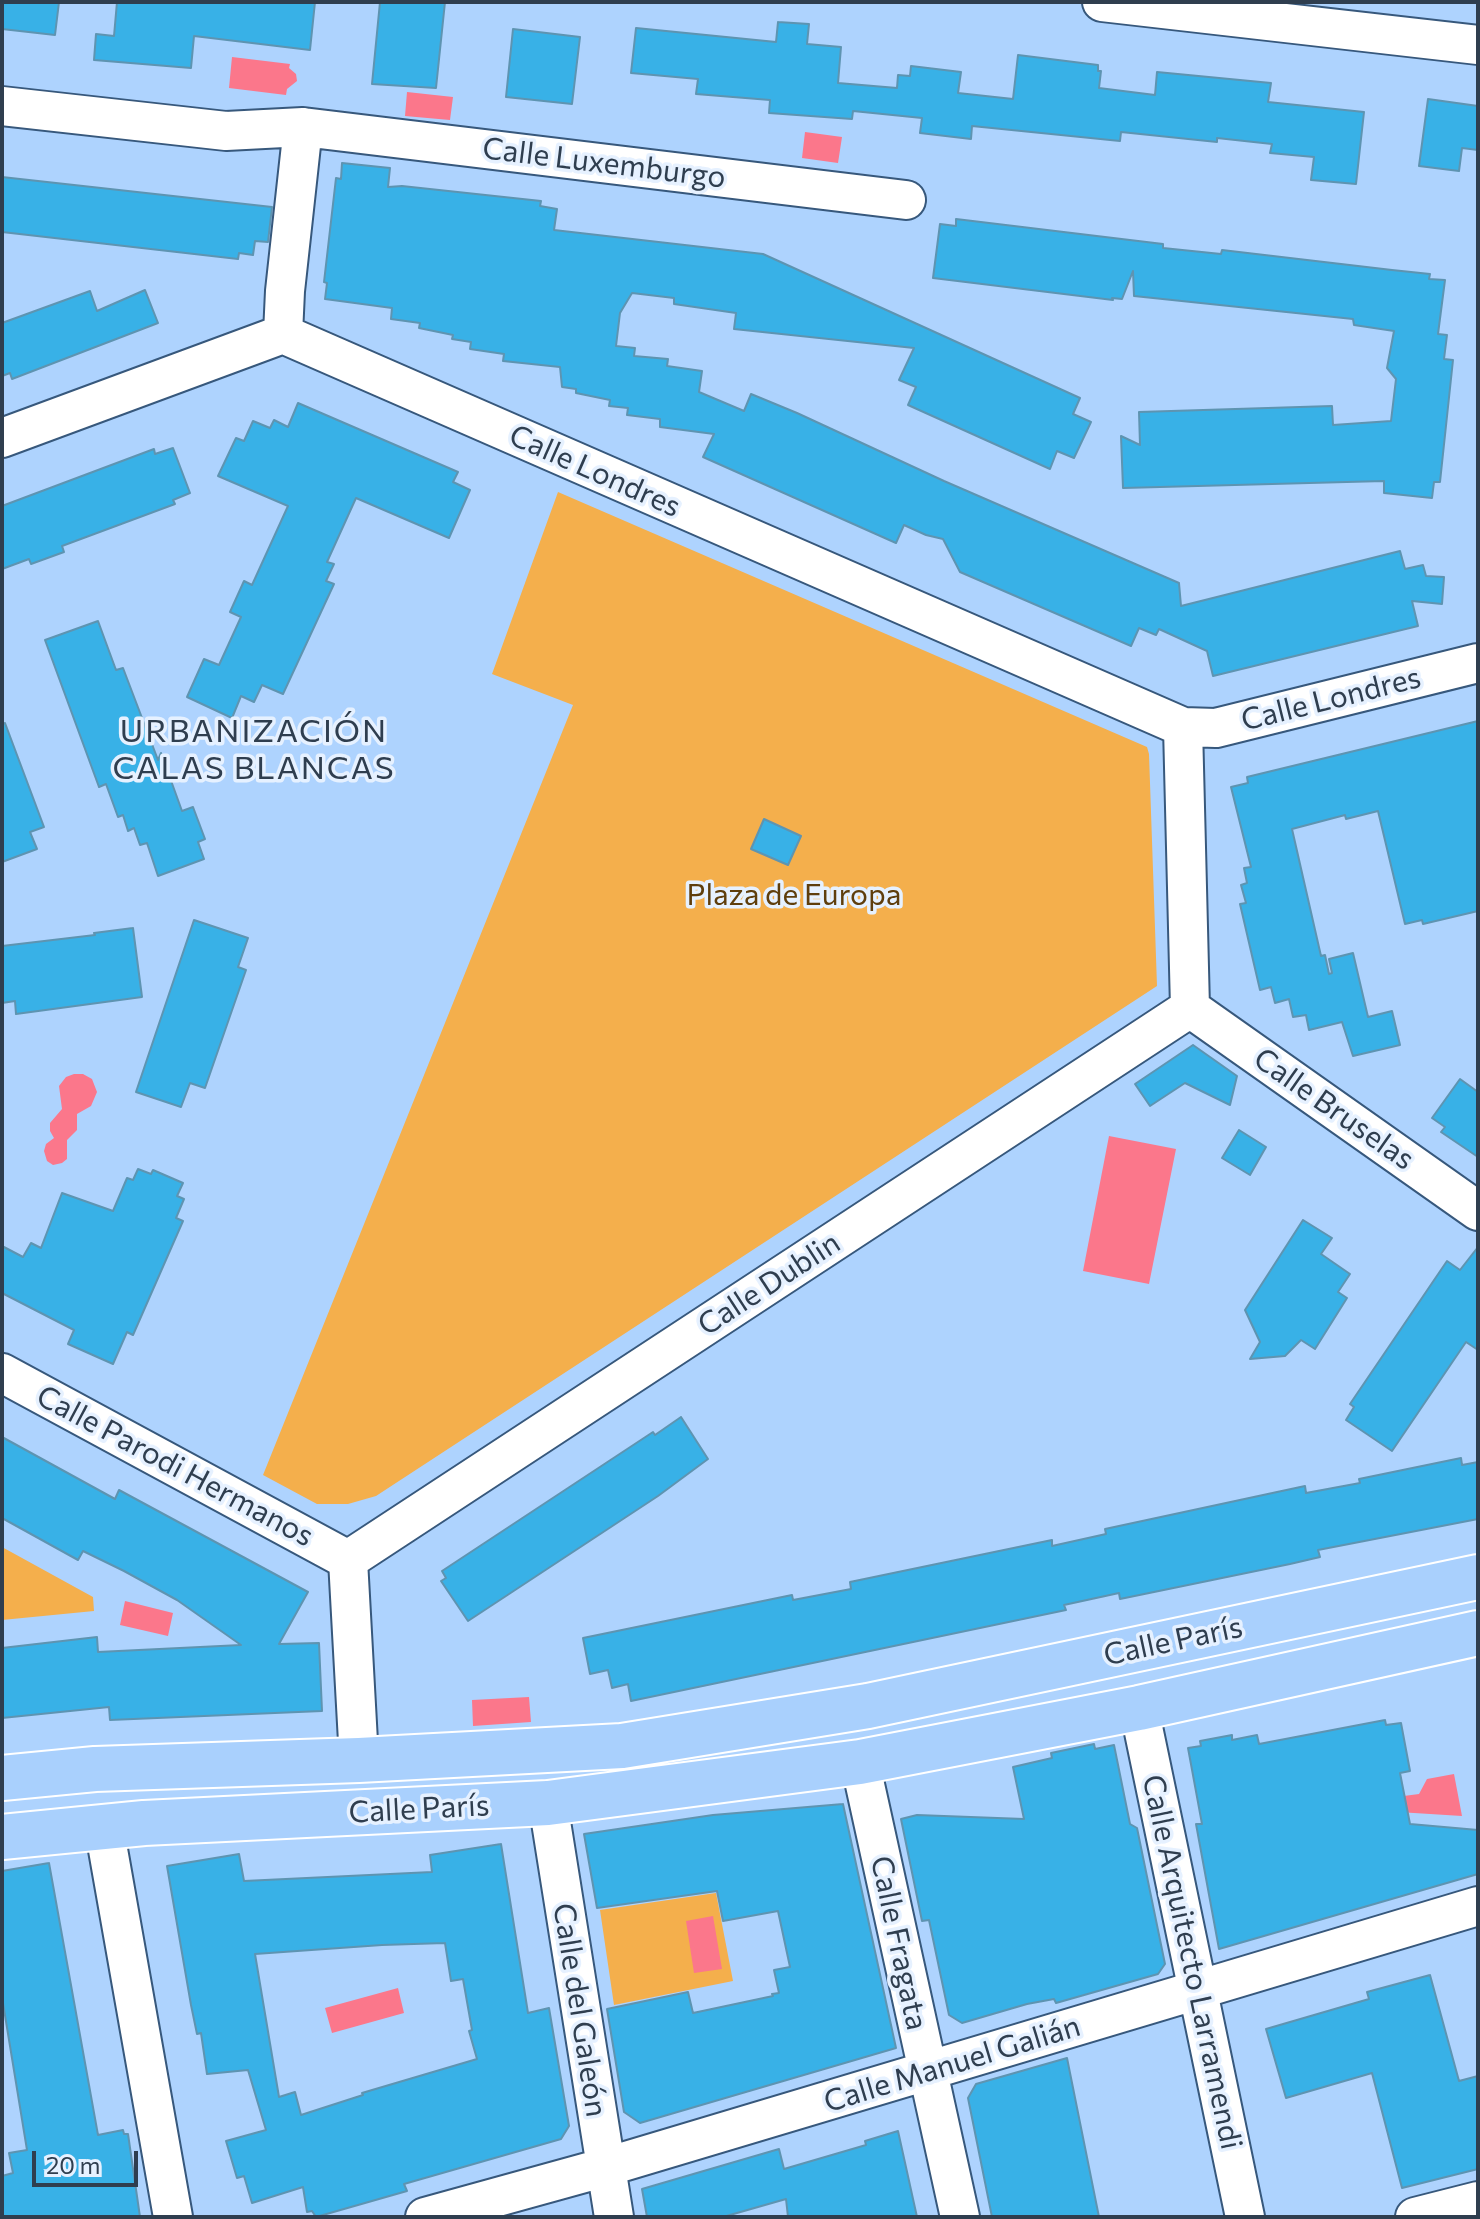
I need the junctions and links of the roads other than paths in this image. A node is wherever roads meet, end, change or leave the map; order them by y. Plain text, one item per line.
1 (1102, 2) edge
2 (1158, 5) edge
3 (1478, 45) edge
4 (2, 106) edge
5 (303, 127) junction
6 (906, 200) dead end
7 (283, 334) junction
8 (2, 438) edge
9 (1478, 663) edge
10 (1183, 727) junction
11 (1190, 1008) junction
12 (1478, 1211) edge
13 (2, 1373) edge
14 (348, 1560) junction
15 (1478, 1577) edge
16 (1478, 1633) edge
17 (868, 1706) junction
18 (1139, 1708) junction
19 (824, 1714) junction
20 (359, 1760) junction
21 (858, 1762) junction
22 (118, 1769) junction
23 (72, 1772) junction
24 (2, 1778) edge
25 (548, 1803) junction
26 (104, 1827) junction
27 (2, 1837) edge
28 (1478, 1906) edge
29 (1198, 1990) junction
30 (928, 2071) junction
31 (606, 2167) junction
32 (1478, 2201) edge
33 (173, 2217) edge
34 (425, 2217) edge
35 (614, 2217) edge
36 (960, 2217) edge
37 (1245, 2217) edge
38 (1415, 2217) edge

1 - 2 street
2 - 3 street
4 - 5 street, Calle Luxemburgo
5 - 6 street, Calle Luxemburgo
5 - 7 street
7 - 8 street
7 - 10 street, Calle Londres
9 - 10 street, Calle Londres
10 - 11 street
11 - 12 street, Calle Bruselas
11 - 14 street, Calle Dublin
13 - 14 street, Calle Parodi Hermanos
14 - 20 street
15 - 17 main road, Calle París
16 - 18 main road, Calle París
17 - 19 main road, Calle París
17 - 21 main road
18 - 21 main road, Calle París
18 - 29 street, Calle Arquitecto Larramendi
19 - 20 main road, Calle París
19 - 21 main road
20 - 22 main road, Calle París
21 - 25 main road, Calle París
21 - 30 street, Calle Fragata
22 - 23 main road, Calle París
22 - 26 main road
23 - 24 main road, Calle París
23 - 26 main road
25 - 26 main road, Calle París
25 - 31 street, Calle del Galeón
26 - 27 main road, Calle París
26 - 33 street
28 - 29 street, Calle Manuel Galián
29 - 30 street, Calle Manuel Galián
29 - 37 street, Calle Arquitecto Larramendi
30 - 31 street, Calle Manuel Galián
30 - 36 street, Calle Fragata
31 - 34 street, Calle Manuel Galián
31 - 35 street, Calle del Galeón
32 - 38 street

